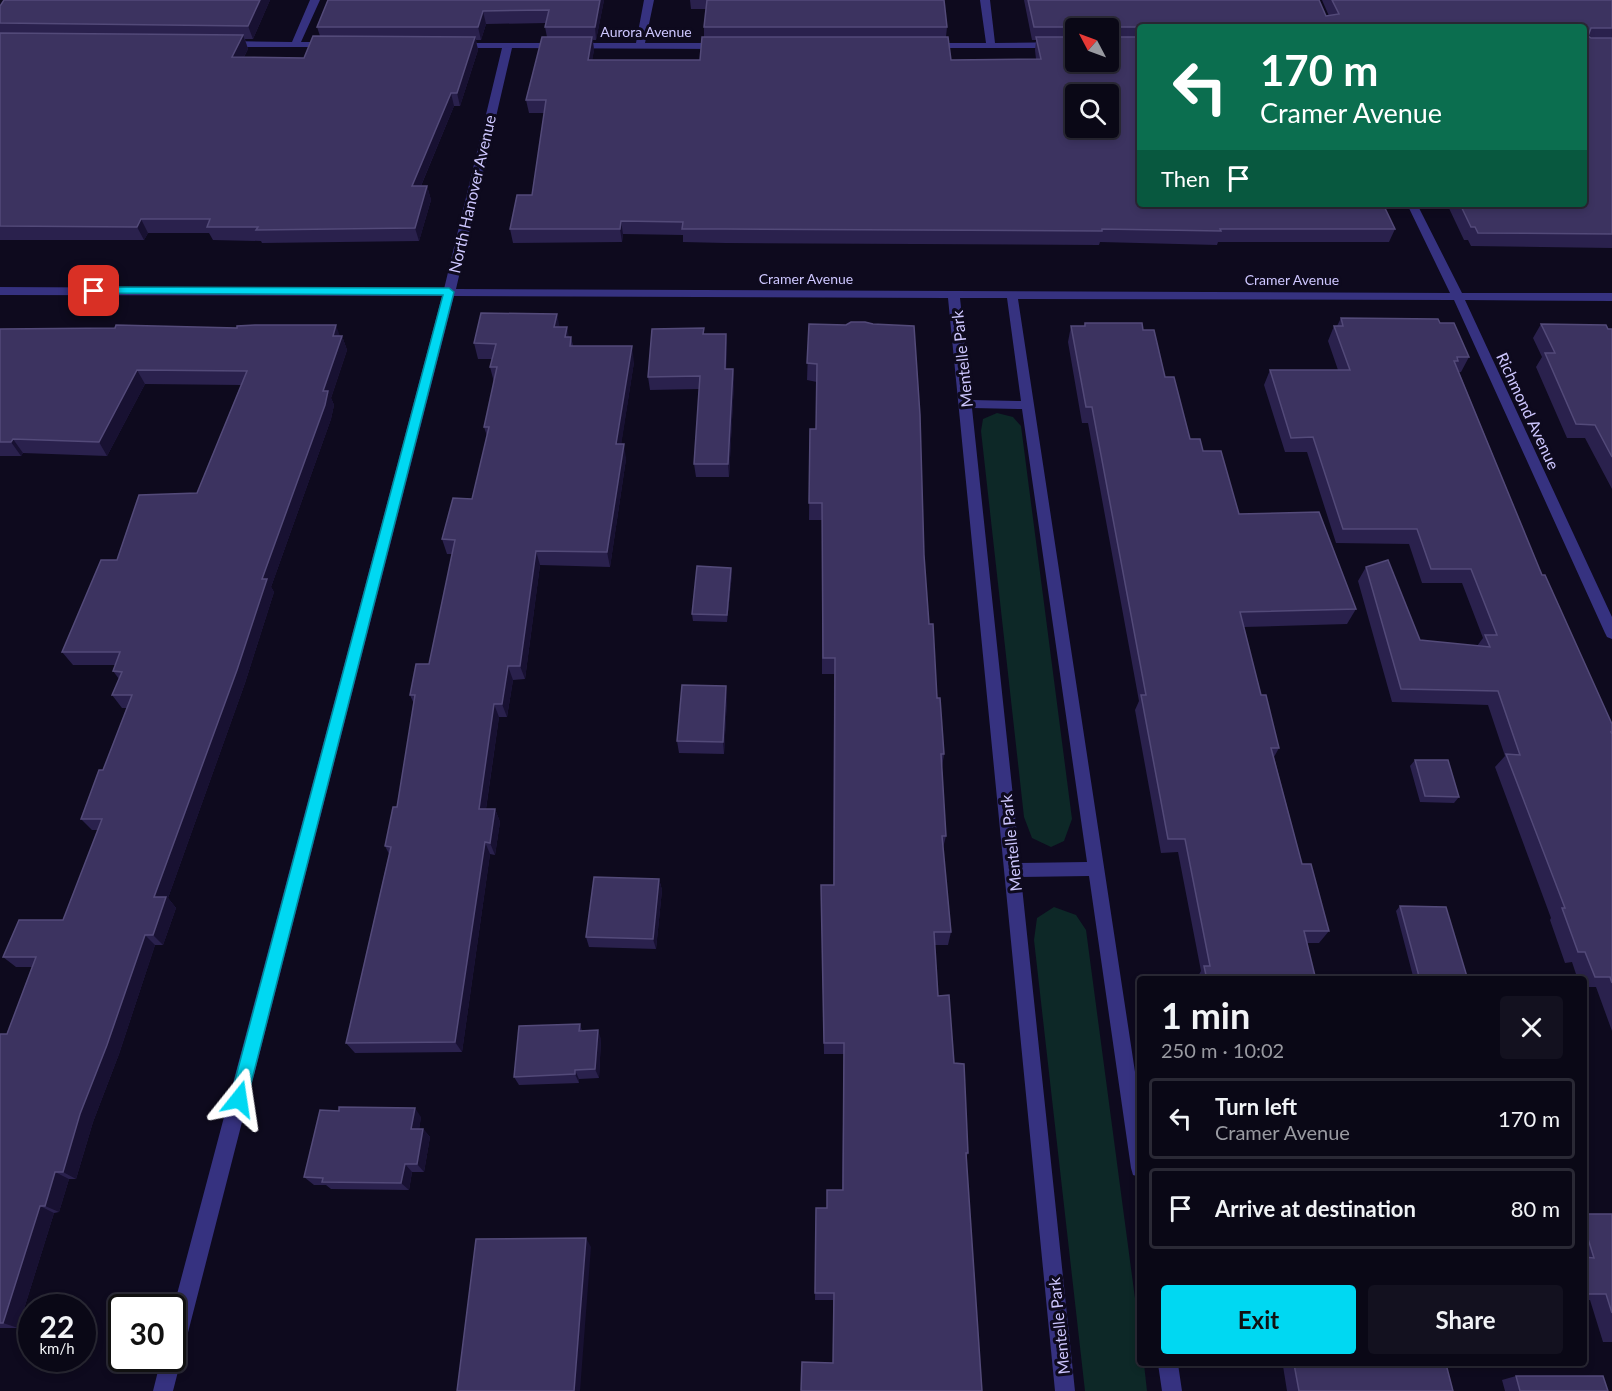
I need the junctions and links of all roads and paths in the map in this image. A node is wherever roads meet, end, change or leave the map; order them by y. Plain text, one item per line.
1 (315, 0) edge
2 (649, 0) edge
3 (985, 0) edge
4 (212, 44) edge
5 (295, 45) junction
6 (342, 45) edge
7 (448, 45) edge
8 (508, 45) junction
9 (1065, 45) edge
10 (640, 46) junction
11 (734, 46) edge
12 (921, 46) edge
13 (991, 46) junction
14 (1413, 207) edge
15 (0, 291) edge
16 (449, 292) junction
17 (954, 295) junction
18 (1012, 295) junction
19 (1457, 296) junction
20 (1612, 297) edge
21 (967, 404) junction
22 (1029, 405) junction
23 (1612, 633) edge
24 (1097, 869) junction
25 (1014, 870) junction
26 (1137, 1147) edge
27 (186, 1299) edge
28 (1168, 1366) edge
29 (168, 1372) edge
30 (163, 1391) edge
31 (1065, 1391) edge
32 (1172, 1391) edge

1 - 5 street
2 - 10 street
3 - 13 street
4 - 5 street
5 - 6 street
7 - 8 street, Aurora Avenue
8 - 10 street, Aurora Avenue
8 - 16 street, North Hanover Avenue
9 - 13 street
10 - 11 street, Aurora Avenue
12 - 13 street
14 - 19 street, Richmond Avenue
15 - 16 street, Cramer Avenue
16 - 17 street, Cramer Avenue
16 - 27 street, North Hanover Avenue
17 - 18 street, Cramer Avenue
17 - 21 street, Mentelle Park
18 - 19 street, Cramer Avenue
18 - 22 street
19 - 20 street, Cramer Avenue
19 - 23 street, Richmond Avenue
21 - 22 street
21 - 25 street, Mentelle Park
22 - 24 street
24 - 25 street
24 - 26 street
25 - 31 street, Mentelle Park
28 - 32 street
29 - 30 street

